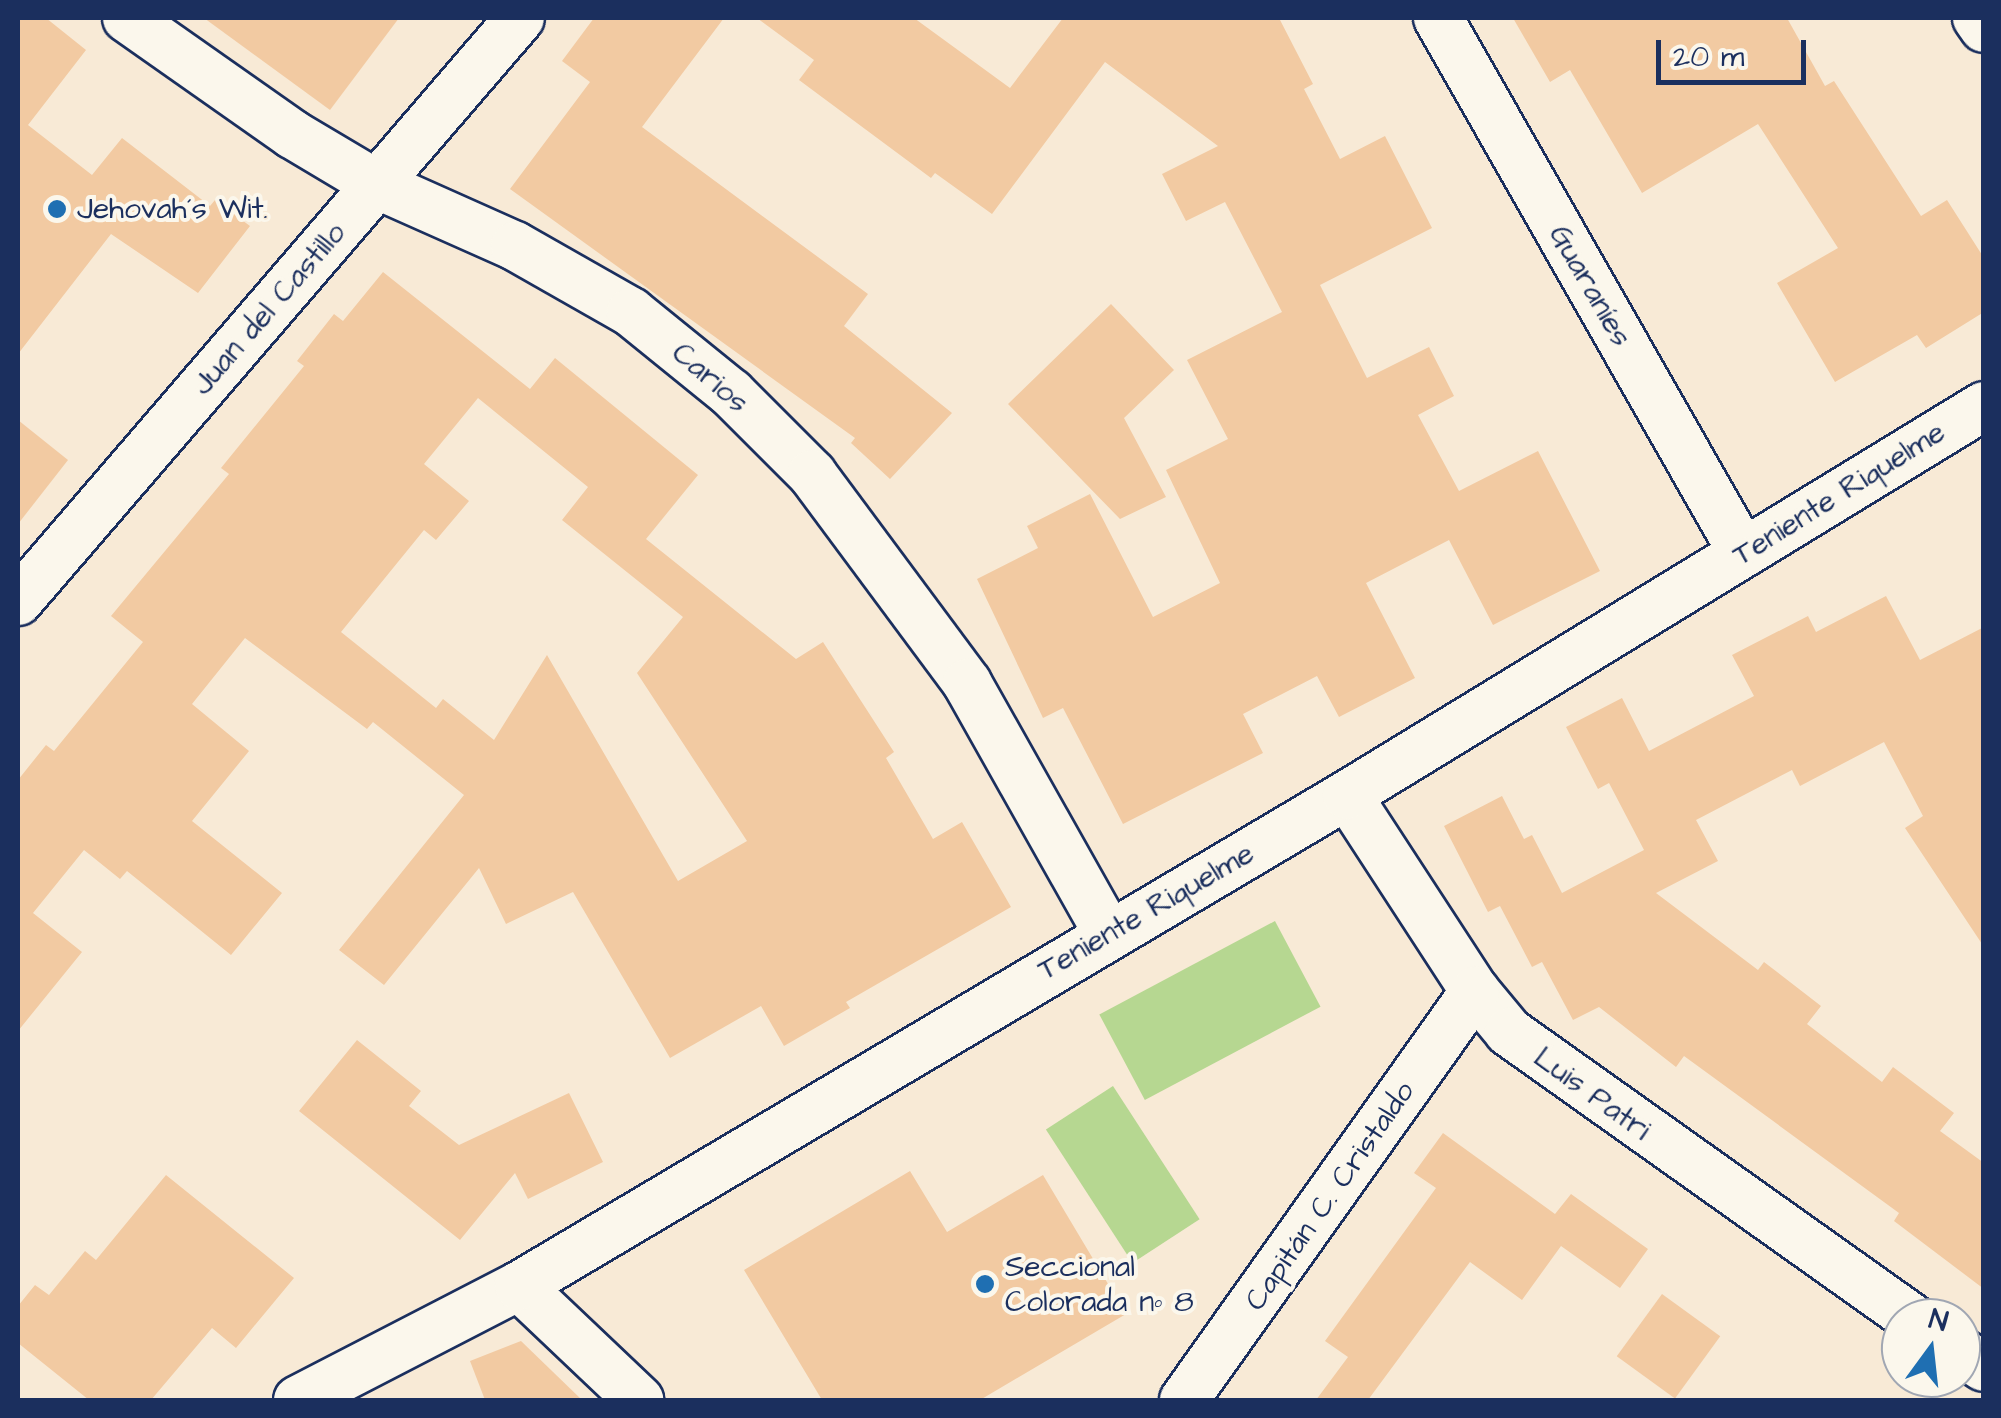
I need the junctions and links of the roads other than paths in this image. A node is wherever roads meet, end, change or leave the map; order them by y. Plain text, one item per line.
1 (126, 18) edge
2 (520, 18) edge
3 (1438, 18) edge
4 (1977, 18) edge
5 (1984, 28) edge
6 (376, 184) junction
7 (1984, 406) edge
8 (1743, 553) junction
9 (18, 601) edge
10 (1347, 796) junction
11 (1108, 934) junction
12 (1475, 991) junction
13 (519, 1286) junction
14 (1883, 1298) edge
15 (298, 1400) edge
16 (640, 1400) edge
17 (1184, 1400) edge

1 - 6 street, Carios
2 - 6 street, Juan del Castillo
3 - 8 street, Guaraníes
4 - 5 street
6 - 9 street, Juan del Castillo
6 - 11 street, Carios
7 - 8 street, Teniente Riquelme
8 - 10 street, Teniente Riquelme
10 - 11 street, Teniente Riquelme
10 - 12 street, Luis Patri
11 - 13 street, Teniente Riquelme
12 - 14 street, Luis Patri
12 - 17 street, Capitán C. Cristaldo
13 - 15 street, Teniente Riquelme
13 - 16 street

